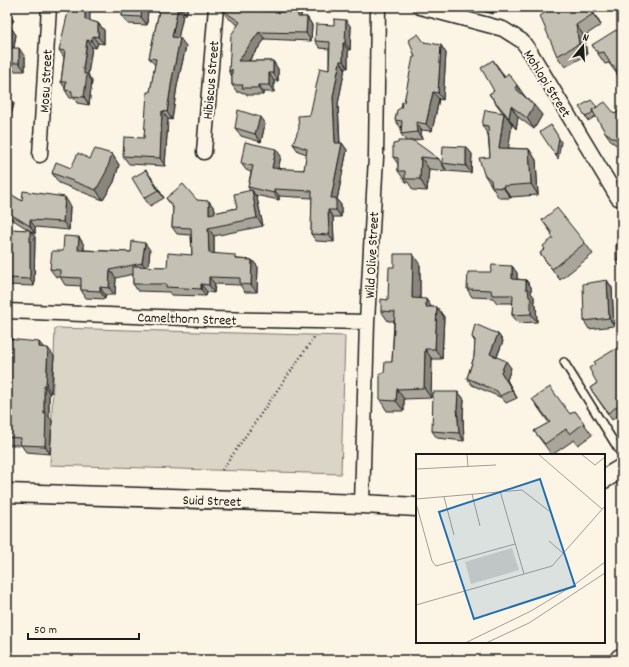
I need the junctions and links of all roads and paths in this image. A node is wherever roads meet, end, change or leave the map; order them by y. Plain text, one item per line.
1 (49, 7) edge
2 (216, 7) edge
3 (378, 7) edge
4 (420, 7) edge
5 (204, 152) dead end
6 (40, 155) dead end
7 (618, 198) dead end
8 (7, 311) edge
9 (367, 322) junction
10 (315, 336) dead end
11 (564, 362) dead end
12 (622, 455) edge
13 (622, 468) edge
14 (222, 470) dead end
15 (605, 478) edge
16 (7, 494) edge
17 (362, 504) junction
18 (416, 507) edge

1 - 6 street, Mosu Street
2 - 5 street, Hibiscus Street
3 - 9 street, Wild Olive Street
4 - 7 street, Mohlopi Street
8 - 9 street, Camelthorn Street
9 - 17 street, Wild Olive Street
10 - 14 path
11 - 12 lane
13 - 15 street
16 - 17 street, Suid Street
17 - 18 street, Suid Street

